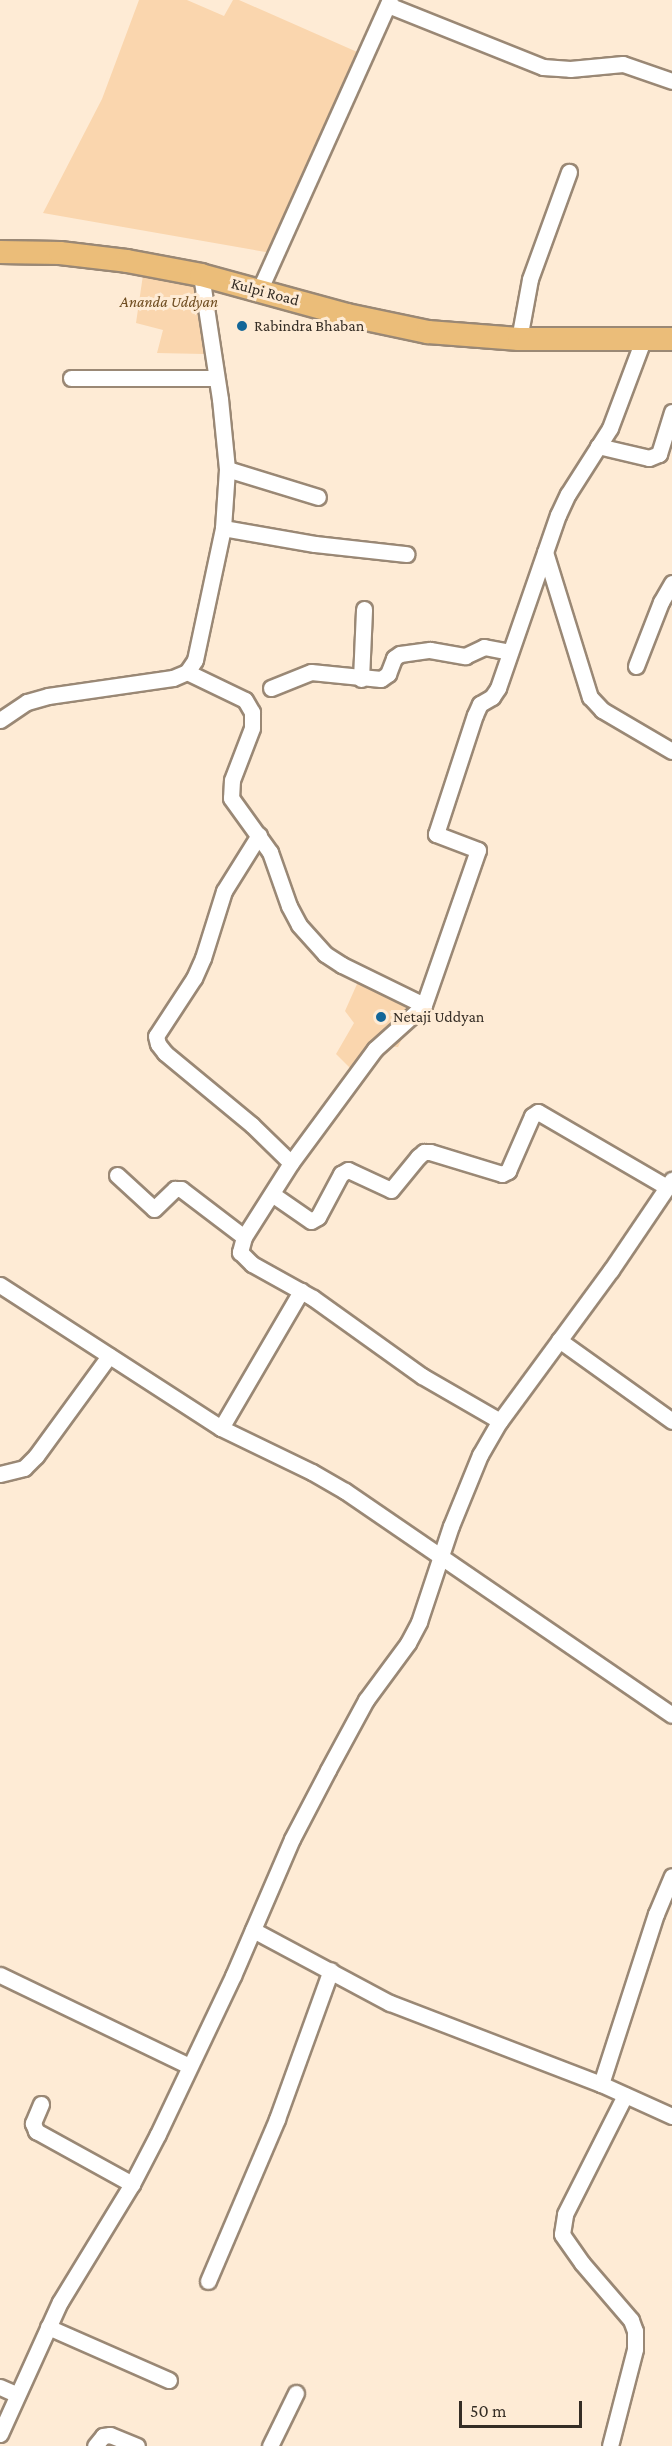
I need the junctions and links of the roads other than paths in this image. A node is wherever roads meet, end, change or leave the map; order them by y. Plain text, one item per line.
1 (389, 3) edge
2 (672, 81) edge
3 (569, 172) dead end
4 (0, 252) edge
5 (201, 275) junction
6 (259, 291) junction
7 (519, 339) junction
8 (672, 339) edge
9 (643, 340) junction
10 (71, 378) dead end
11 (216, 378) junction
12 (672, 412) edge
13 (598, 446) junction
14 (227, 469) junction
15 (318, 497) dead end
16 (223, 528) junction
17 (545, 552) junction
18 (406, 554) dead end
19 (672, 583) edge
20 (364, 609) dead end
21 (510, 652) junction
22 (636, 666) dead end
23 (187, 672) junction
24 (361, 679) junction
25 (271, 688) dead end
26 (0, 720) edge
27 (672, 751) edge
28 (259, 835) junction
29 (424, 1005) junction
30 (291, 1163) junction
31 (117, 1175) dead end
32 (669, 1183) edge
33 (272, 1194) junction
34 (244, 1237) junction
35 (0, 1285) edge
36 (301, 1291) junction
37 (559, 1340) junction
38 (110, 1356) junction
39 (672, 1421) edge
40 (500, 1422) junction
41 (221, 1428) junction
42 (0, 1474) edge
43 (440, 1555) junction
44 (672, 1715) edge
45 (672, 1876) edge
46 (253, 1930) junction
47 (331, 1970) junction
48 (0, 1975) edge
49 (189, 2066) junction
50 (601, 2084) junction
51 (624, 2095) junction
52 (41, 2104) dead end
53 (672, 2116) edge
54 (132, 2184) junction
55 (208, 2282) dead end
56 (48, 2327) junction
57 (169, 2380) dead end
58 (0, 2387) edge
59 (296, 2393) dead end
60 (16, 2394) junction
61 (0, 2434) edge
62 (95, 2446) edge
63 (137, 2446) edge
64 (270, 2446) edge
65 (610, 2446) edge

1 - 2 street
1 - 6 street
3 - 7 street
4 - 5 main road, Kulpi Road
5 - 6 main road, Kulpi Road
5 - 11 street
6 - 7 main road, Kulpi Road
7 - 9 main road, Kulpi Road
8 - 9 main road, Kulpi Road
9 - 13 street
10 - 11 street
11 - 14 street
12 - 13 street
13 - 17 street
14 - 15 street
14 - 16 street
16 - 18 street
16 - 23 street
17 - 21 street
17 - 27 street
19 - 22 street
20 - 24 street
21 - 24 street
21 - 29 street
23 - 26 street
23 - 28 street
24 - 25 street
28 - 29 street
28 - 30 street
29 - 30 street
30 - 33 street
31 - 34 street
32 - 33 street
32 - 37 street
33 - 34 street
34 - 36 street
35 - 38 street
36 - 40 street
36 - 41 street
37 - 39 street
37 - 40 street
38 - 41 street
38 - 42 street
40 - 43 street
41 - 43 street
43 - 44 street
43 - 46 street
45 - 50 street
46 - 47 street
46 - 49 street
47 - 50 street
47 - 55 street
48 - 49 street
49 - 54 street
50 - 51 street
51 - 53 street
51 - 65 street
52 - 54 street
54 - 56 street
56 - 57 street
56 - 60 street
58 - 60 street
59 - 64 street
60 - 61 street
62 - 63 street

